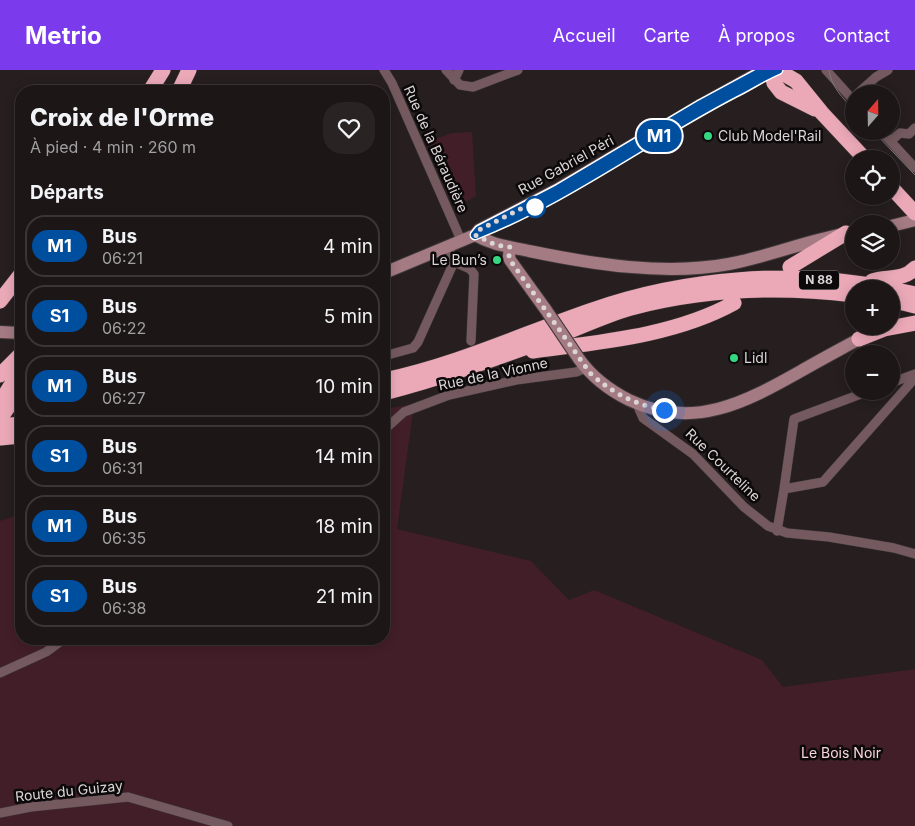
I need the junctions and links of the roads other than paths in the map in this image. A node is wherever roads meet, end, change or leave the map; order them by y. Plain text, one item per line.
1 (162, 70) edge
2 (172, 70) edge
3 (189, 70) edge
4 (384, 70) edge
5 (446, 70) edge
6 (460, 70) edge
7 (518, 70) edge
8 (769, 70) edge
9 (826, 70) edge
10 (888, 70) edge
11 (454, 80) junction
12 (153, 85) edge
13 (165, 85) edge
14 (182, 85) edge
15 (867, 85) edge
16 (845, 91) edge
17 (915, 128) edge
18 (891, 141) joint
19 (857, 150) edge
20 (915, 168) edge
21 (900, 196) edge
22 (911, 208) edge
23 (915, 220) edge
24 (900, 224) edge
25 (845, 234) edge
26 (475, 235) junction
27 (845, 236) edge
28 (462, 240) junction
29 (448, 246) junction
30 (510, 247) junction
31 (454, 262) junction
32 (790, 267) dead end
33 (915, 268) edge
34 (390, 270) edge
35 (876, 280) edge
36 (15, 282) edge
37 (845, 287) edge
38 (845, 291) edge
39 (900, 291) edge
40 (833, 292) junction
41 (915, 294) edge
42 (845, 299) edge
43 (0, 302) edge
44 (900, 302) edge
45 (734, 303) dead end
46 (915, 306) edge
47 (915, 323) edge
48 (900, 326) edge
49 (0, 332) edge
50 (15, 333) edge
51 (858, 335) edge
52 (471, 342) dead end
53 (390, 354) edge
54 (502, 356) junction
55 (15, 360) edge
56 (582, 363) junction
57 (1, 374) edge
58 (915, 376) edge
59 (390, 379) edge
60 (900, 380) edge
61 (15, 384) edge
62 (15, 387) edge
63 (390, 391) edge
64 (845, 400) edge
65 (0, 403) edge
66 (640, 404) junction
67 (0, 418) edge
68 (15, 425) edge
69 (390, 425) edge
70 (0, 426) edge
71 (784, 489) junction
72 (778, 531) junction
73 (915, 554) edge
74 (56, 645) edge
75 (0, 673) edge
76 (0, 813) edge
77 (228, 826) edge

1 - 12 highway
2 - 13 highway
3 - 14 highway
4 - 28 street, Rue de la Béraudière
5 - 11 street
6 - 11 street
7 - 11 street
8 - 19 highway
8 - 26 main road, Rue Gabriel Péri
9 - 16 street
10 - 15 street
17 - 18 street
18 - 20 street
21 - 22 highway
23 - 24 main road
25 - 30 main road
26 - 28 main road, Rue Gabriel Péri
26 - 30 main road
27 - 32 highway
28 - 29 main road, Rue Gabriel Péri
29 - 31 street
29 - 34 main road, Rue Gabriel Péri
30 - 56 main road, bridge
31 - 52 street
31 - 53 street
33 - 35 highway
36 - 43 highway
37 - 59 highway, N 88
38 - 40 highway, N 88
39 - 41 highway, N 88
40 - 42 highway
40 - 54 highway, N 88
44 - 46 highway
45 - 54 highway
47 - 48 highway
49 - 50 main road
51 - 66 main road
54 - 63 highway, N 88
55 - 57 highway
56 - 66 main road
56 - 69 street, Rue de la Vionne
58 - 60 street
58 - 71 street
61 - 65 highway
62 - 67 highway
64 - 71 street
66 - 72 street, Rue Courteline
68 - 70 highway
71 - 72 street
72 - 73 street, Rue Courteline
74 - 75 street
76 - 77 street, Route du Guizay

